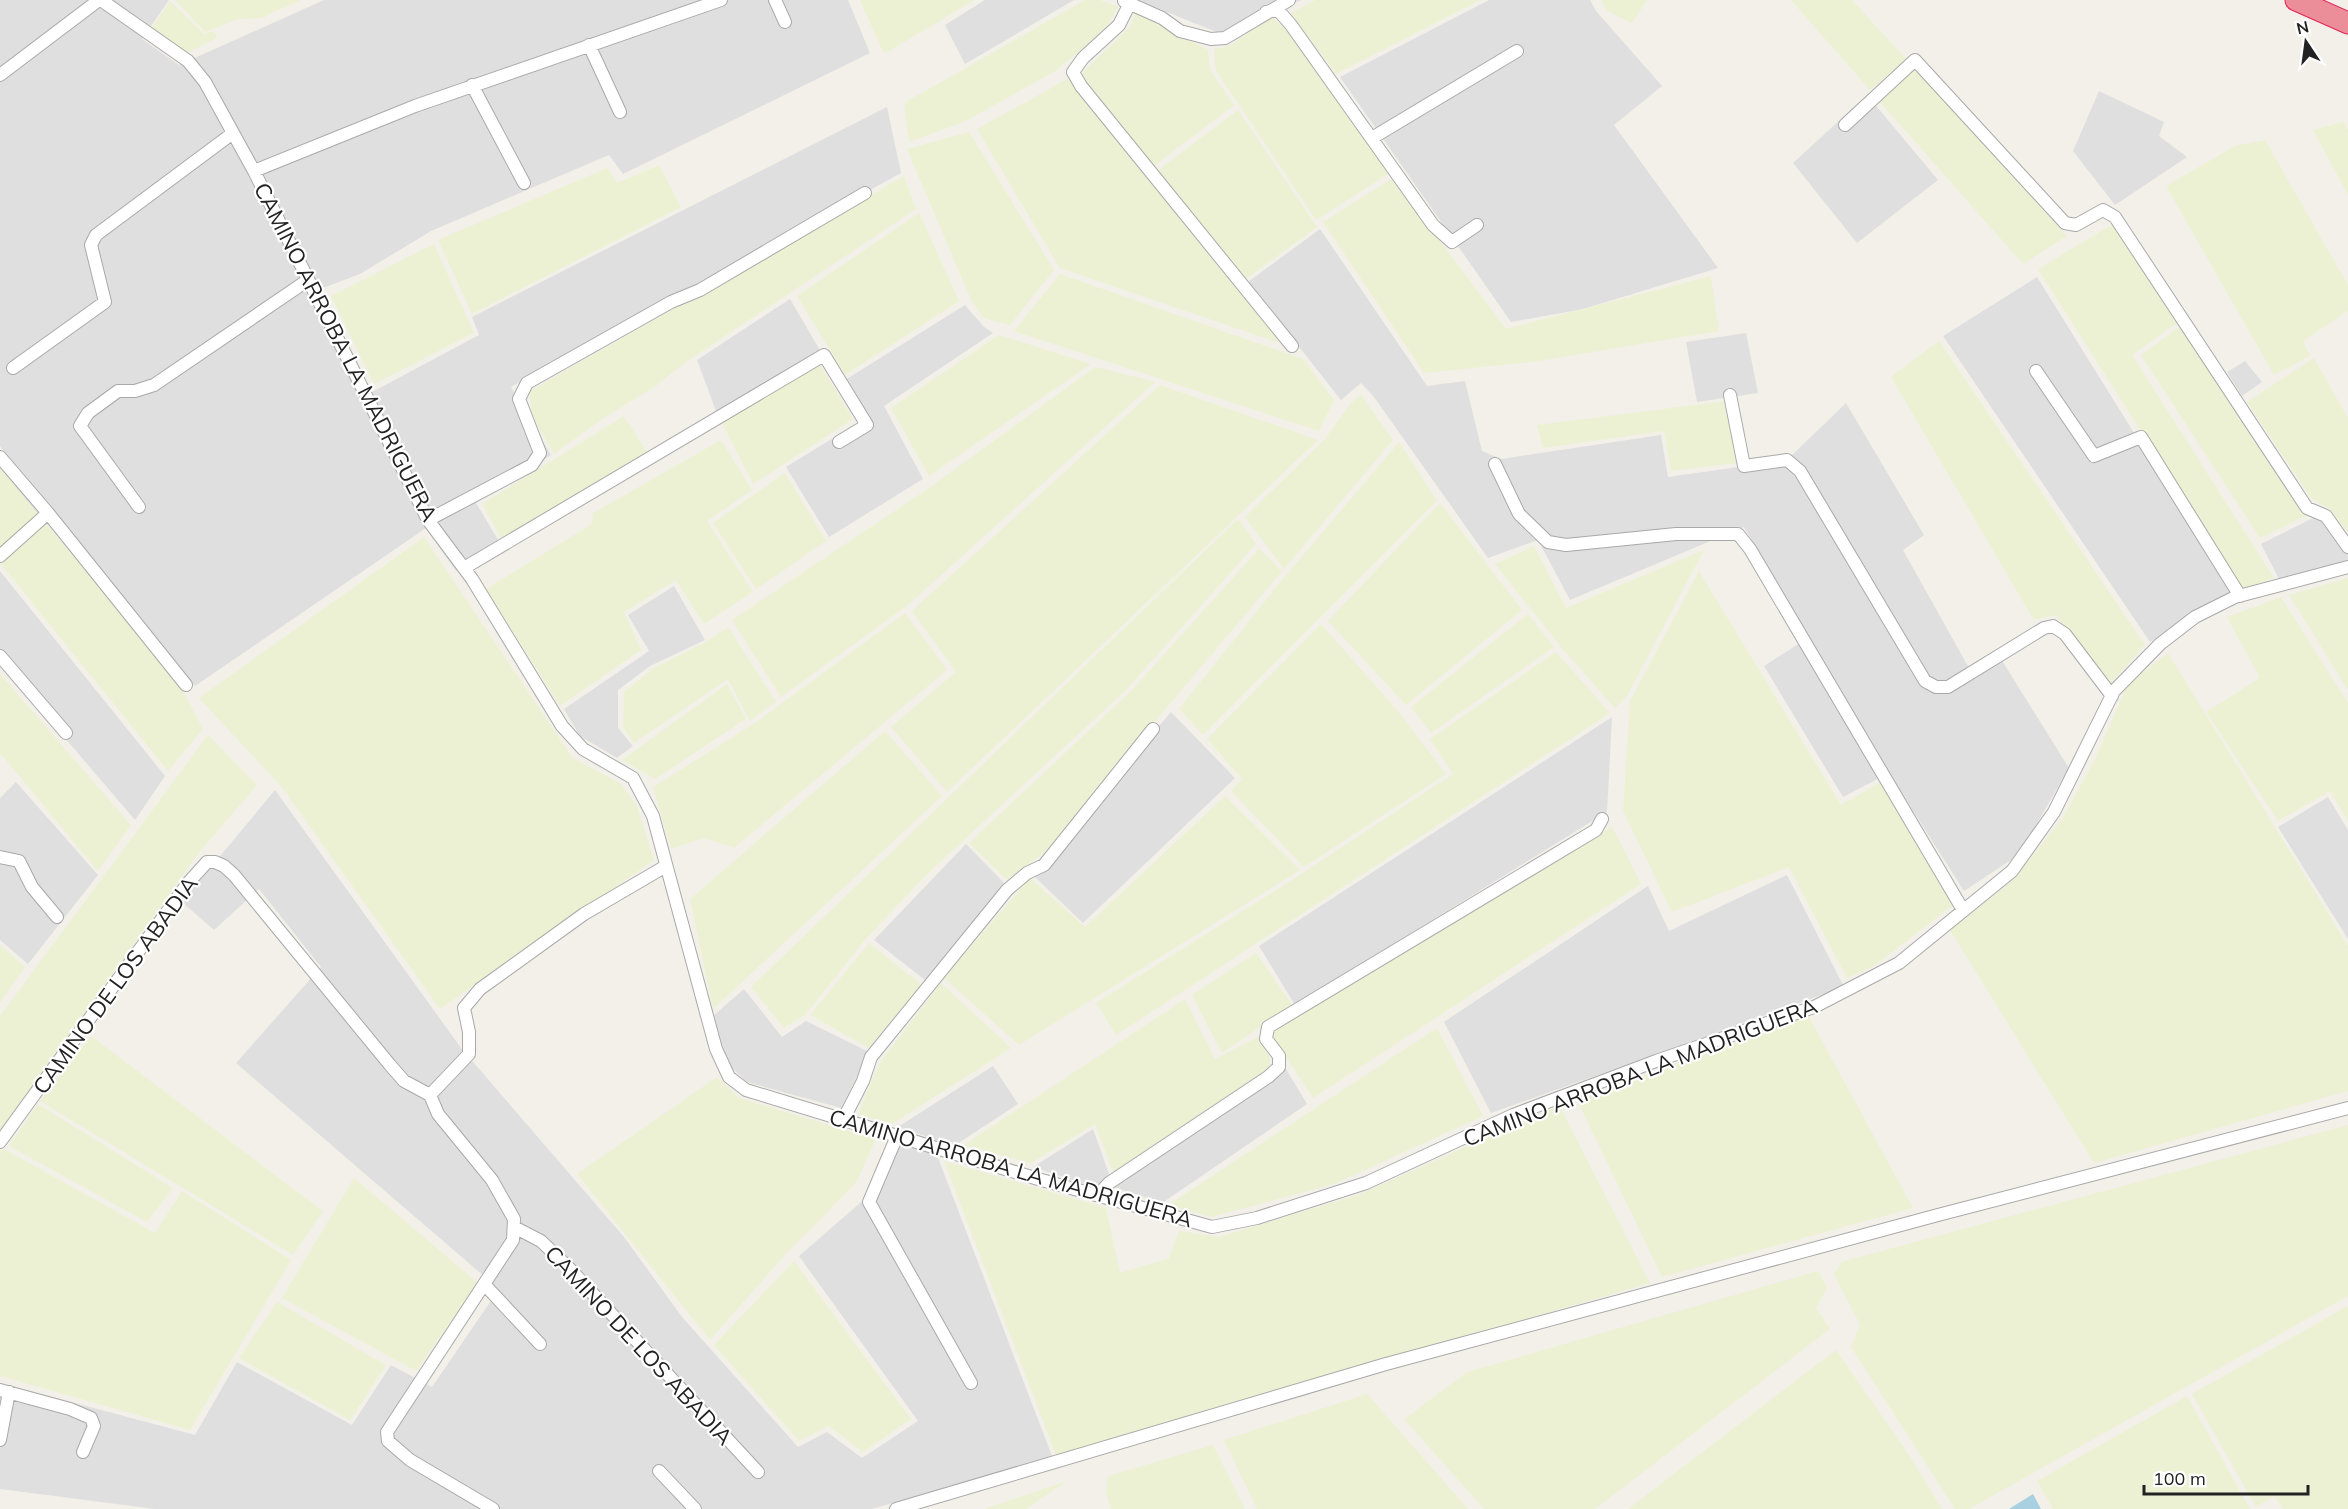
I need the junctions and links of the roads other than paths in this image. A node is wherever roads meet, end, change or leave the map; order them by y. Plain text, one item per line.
1 (100, 0) edge
2 (721, 0) edge
3 (775, 0) edge
4 (1289, 0) edge
5 (2296, 0) edge
6 (1126, 2) edge
7 (1266, 12) junction
8 (785, 22) dead end
9 (2348, 23) edge
10 (589, 45) junction
11 (1516, 51) dead end
12 (0, 75) edge
13 (472, 86) junction
14 (620, 112) dead end
15 (1845, 125) dead end
16 (233, 133) junction
17 (1372, 138) junction
18 (254, 171) junction
19 (524, 183) dead end
20 (865, 193) dead end
21 (1477, 225) dead end
22 (308, 280) junction
23 (1292, 346) dead end
24 (13, 368) dead end
25 (2036, 371) dead end
26 (1730, 395) dead end
27 (839, 442) dead end
28 (0, 457) edge
29 (1495, 464) dead end
30 (139, 507) dead end
31 (48, 513) junction
32 (428, 520) junction
33 (2348, 547) edge
34 (0, 556) edge
35 (2348, 567) edge
36 (464, 568) junction
37 (2240, 596) junction
38 (0, 656) edge
39 (186, 685) dead end
40 (2112, 696) junction
41 (1153, 729) dead end
42 (66, 733) dead end
43 (1602, 819) dead end
44 (0, 856) edge
45 (666, 866) junction
46 (1964, 910) junction
47 (57, 917) dead end
48 (430, 1095) junction
49 (2348, 1108) edge
50 (843, 1120) junction
51 (897, 1136) junction
52 (0, 1142) edge
53 (1098, 1195) junction
54 (514, 1227) junction
55 (484, 1284) junction
56 (540, 1344) dead end
57 (971, 1383) dead end
58 (4, 1391) edge
59 (0, 1440) edge
60 (82, 1452) dead end
61 (659, 1471) dead end
62 (758, 1472) dead end
63 (493, 1509) edge
64 (695, 1509) edge
65 (896, 1509) edge

1 - 12 street
1 - 16 street, CAMINO ARROBA LA MADRIGUERA
2 - 10 street
3 - 8 street
4 - 7 street
5 - 9 highway
6 - 7 street
6 - 23 street
7 - 17 street
10 - 13 street
10 - 14 street
11 - 17 street
13 - 18 street
13 - 19 street
15 - 33 street
16 - 18 street, CAMINO ARROBA LA MADRIGUERA
16 - 24 street
17 - 21 street
18 - 22 street, CAMINO ARROBA LA MADRIGUERA
20 - 32 street
22 - 30 street
22 - 32 street, CAMINO ARROBA LA MADRIGUERA
25 - 37 street
26 - 40 street
27 - 36 street
28 - 31 street
29 - 46 street
31 - 34 street
31 - 39 street
32 - 36 street, CAMINO ARROBA LA MADRIGUERA
35 - 37 street, CAMINO ARROBA LA MADRIGUERA
36 - 45 street, CAMINO ARROBA LA MADRIGUERA
37 - 40 street, CAMINO ARROBA LA MADRIGUERA
38 - 42 street
40 - 46 street, CAMINO ARROBA LA MADRIGUERA
41 - 50 street
43 - 53 street
44 - 47 street
45 - 48 street
45 - 50 street, CAMINO ARROBA LA MADRIGUERA
46 - 53 street, CAMINO ARROBA LA MADRIGUERA
48 - 52 street, CAMINO DE LOS ABADIA
48 - 54 street
49 - 65 street
50 - 51 street, CAMINO ARROBA LA MADRIGUERA
51 - 53 street, CAMINO ARROBA LA MADRIGUERA
51 - 57 street
54 - 55 street, CAMINO DE LOS ABADIA
54 - 62 street, CAMINO DE LOS ABADIA
55 - 56 street
55 - 63 street, CAMINO DE LOS ABADIA
58 - 59 street
58 - 60 street
61 - 64 street

